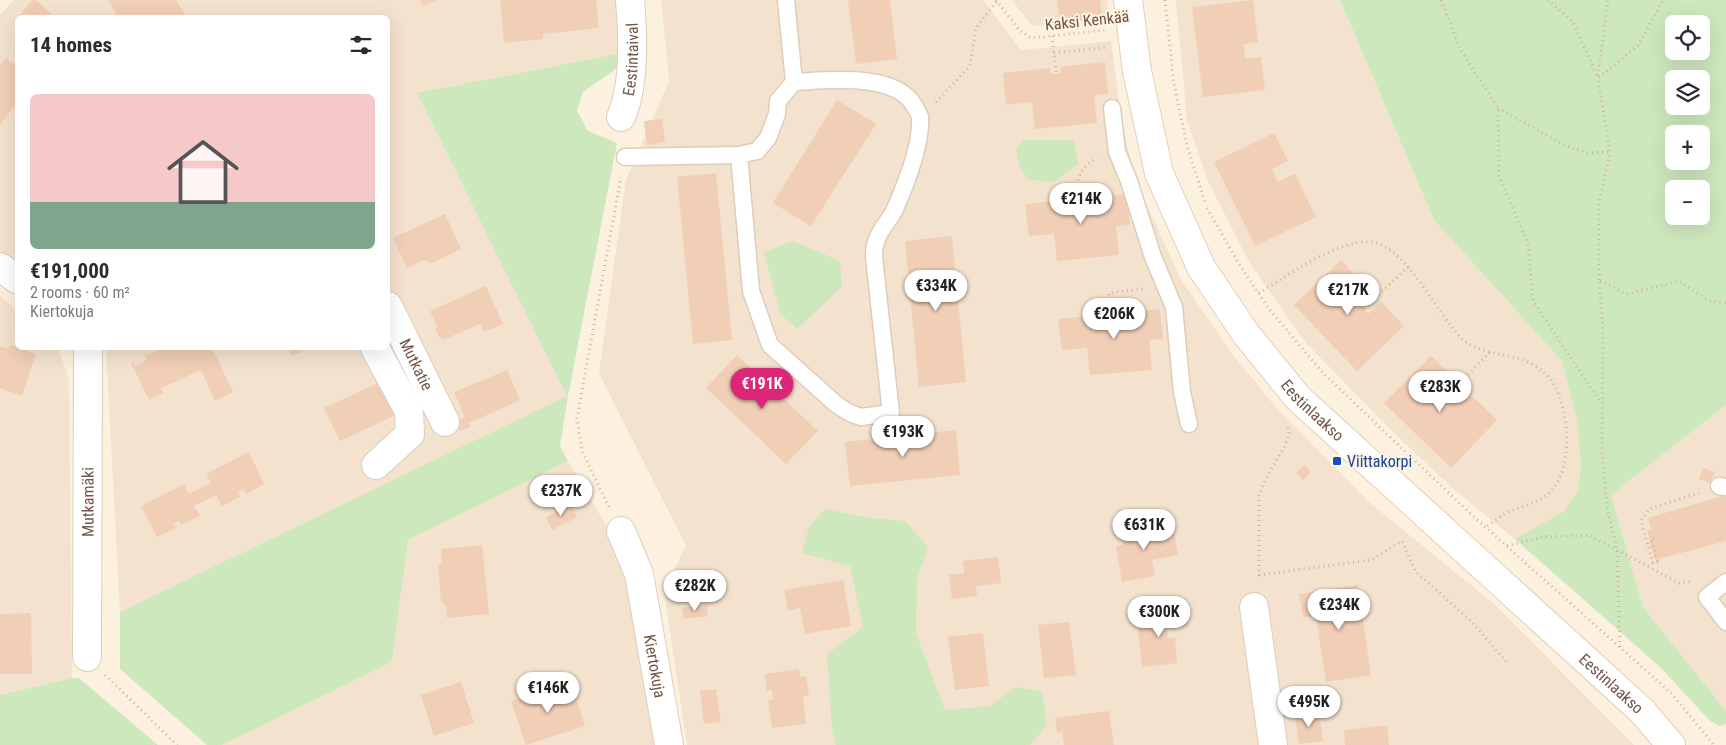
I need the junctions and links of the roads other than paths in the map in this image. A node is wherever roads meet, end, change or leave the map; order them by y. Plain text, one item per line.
1 (630, 0) edge
2 (786, 0) edge
3 (1128, 0) edge
4 (794, 82) junction
5 (1112, 108) dead end
6 (621, 117) dead end
7 (739, 155) junction
8 (625, 157) road end
9 (0, 267) edge
10 (15, 278) edge
11 (390, 310) edge
12 (88, 350) edge
13 (376, 350) edge
14 (445, 422) dead end
15 (1189, 424) dead end
16 (376, 465) dead end
17 (621, 531) road end
18 (1726, 582) edge
19 (1254, 606) road end
20 (1726, 622) edge
21 (87, 657) road end
22 (669, 745) edge
23 (1273, 745) edge
24 (1671, 745) edge

1 - 6 street, Eestintaival
2 - 4 lane
3 - 24 street, Eestinlaakso
4 - 7 lane
4 - 7 lane
5 - 15 lane
7 - 8 lane
9 - 10 street
11 - 14 street, Mutkatie
12 - 21 street, Mutkamäki
13 - 16 street
17 - 22 street, Kiertokuja
18 - 20 lane
19 - 23 street

